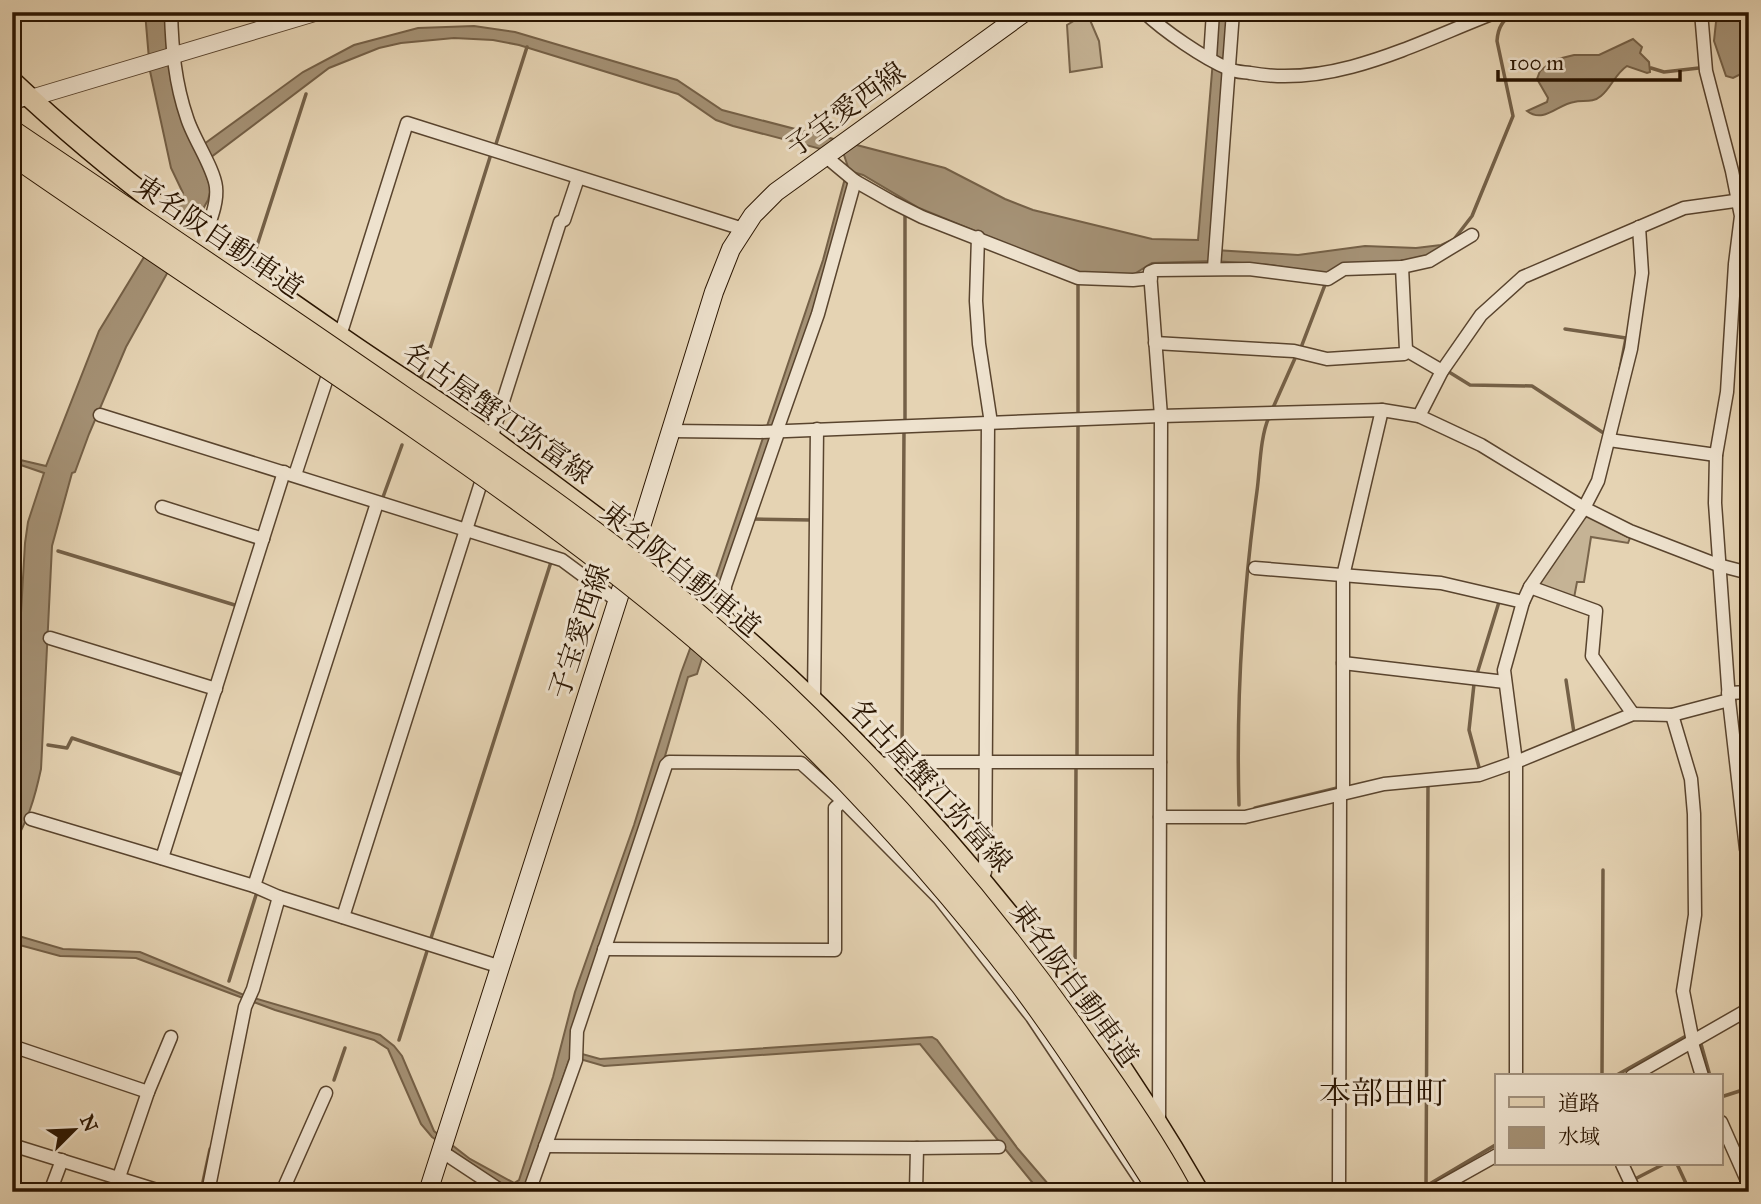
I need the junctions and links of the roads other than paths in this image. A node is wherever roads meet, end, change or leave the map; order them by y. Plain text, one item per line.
1 (171, 12) edge
2 (318, 12) edge
3 (1025, 12) edge
4 (1144, 12) edge
5 (1213, 12) edge
6 (1233, 12) edge
7 (1497, 12) edge
8 (1701, 12) edge
9 (173, 57) junction
10 (1211, 58) junction
11 (1229, 69) junction
12 (12, 81) edge
13 (21, 101) edge
14 (12, 132) edge
15 (12, 153) edge
16 (827, 155) junction
17 (578, 178) junction
18 (851, 178) junction
19 (1744, 200) edge
20 (1639, 227) junction
21 (744, 229) junction
22 (1472, 235) dead end
23 (201, 236) junction
24 (978, 237) junction
25 (1214, 265) junction
26 (1402, 267) junction
27 (1151, 278) junction
28 (340, 336) junction
29 (1155, 343) junction
30 (1406, 350) junction
31 (1442, 371) junction
32 (1382, 410) junction
33 (100, 415) dead end
34 (1161, 416) junction
35 (1419, 416) junction
36 (989, 423) junction
37 (817, 429) junction
38 (778, 430) junction
39 (671, 431) junction
40 (491, 439) junction
41 (1609, 440) junction
42 (1716, 455) junction
43 (289, 474) junction
44 (377, 503) junction
45 (162, 507) dead end
46 (1584, 508) junction
47 (467, 530) junction
48 (263, 539) junction
49 (635, 546) junction
50 (1718, 565) junction
51 (1255, 568) dead end
52 (1749, 573) edge
53 (1343, 576) junction
54 (1530, 587) junction
55 (616, 600) junction
56 (1523, 602) junction
57 (723, 619) junction
58 (50, 638) dead end
59 (1343, 663) junction
60 (1505, 682) junction
61 (216, 689) junction
62 (1749, 692) edge
63 (1728, 697) junction
64 (814, 701) junction
65 (1633, 714) junction
66 (1672, 715) junction
67 (986, 762) junction
68 (1160, 762) junction
69 (1516, 762) junction
70 (879, 765) junction
71 (1342, 794) junction
72 (843, 801) junction
73 (1160, 817) junction
74 (31, 819) dead end
75 (1749, 855) edge
76 (162, 858) junction
77 (982, 878) junction
78 (254, 886) junction
79 (279, 897) junction
80 (343, 917) junction
81 (604, 949) junction
82 (501, 967) junction
83 (1749, 1009) edge
84 (171, 1037) dead end
85 (1693, 1042) junction
86 (12, 1046) edge
87 (1516, 1074) edge
88 (1636, 1074) edge
89 (1701, 1074) edge
90 (148, 1092) junction
91 (326, 1093) dead end
92 (1722, 1124) edge
93 (1159, 1129) junction
94 (444, 1143) junction
95 (12, 1145) edge
96 (545, 1146) junction
97 (916, 1147) junction
98 (999, 1147) dead end
99 (1495, 1156) edge
100 (62, 1160) junction
101 (1623, 1166) edge
102 (119, 1177) junction
103 (1455, 1178) junction
104 (1749, 1185) edge
105 (50, 1192) edge
106 (163, 1192) edge
107 (208, 1192) edge
108 (282, 1192) edge
109 (428, 1192) edge
110 (503, 1192) edge
111 (532, 1192) edge
112 (916, 1192) edge
113 (1148, 1192) edge
114 (1161, 1192) edge
115 (1180, 1192) edge
116 (1199, 1192) edge
117 (1339, 1192) edge
118 (1431, 1192) edge
119 (1462, 1192) edge
120 (1635, 1192) edge

1 - 9 street
2 - 9 street
3 - 16 main road, 子宝愛西線
4 - 10 street
5 - 10 street
6 - 11 street
7 - 11 street
8 - 19 street
9 - 13 street
9 - 23 street
10 - 11 street
11 - 25 street
12 - 13 main road, 名古屋蟹江弥富線
13 - 23 main road, 名古屋蟹江弥富線
14 - 115 highway, 東名阪自動車道, bridge
15 - 114 highway, 東名阪自動車道, bridge
16 - 18 street
16 - 21 main road, 子宝愛西線
17 - 21 street
17 - 28 street
17 - 40 street
18 - 24 street
18 - 38 street
19 - 20 street
19 - 42 street
20 - 31 street
20 - 41 street
21 - 39 main road, 子宝愛西線
22 - 26 street
23 - 28 main road, 名古屋蟹江弥富線
24 - 27 street
24 - 36 street
25 - 26 street
25 - 27 street
26 - 30 street
27 - 29 street
28 - 40 main road, 名古屋蟹江弥富線
28 - 43 street
29 - 30 street
29 - 34 street
30 - 31 street
31 - 35 street
32 - 34 street
32 - 35 street
32 - 53 street
33 - 43 street
34 - 36 street
34 - 68 street
35 - 46 street
36 - 37 street
36 - 67 street
37 - 38 street
37 - 64 street
38 - 39 street
38 - 57 street
39 - 49 main road, 子宝愛西線
40 - 47 street
40 - 49 main road, 名古屋蟹江弥富線
41 - 42 street
41 - 46 street
42 - 50 street
43 - 44 street
43 - 48 street
44 - 47 street
44 - 78 street
45 - 48 street
46 - 50 street
46 - 54 street
47 - 55 street
47 - 80 street
48 - 61 street
49 - 55 main road, 子宝愛西線
49 - 57 main road, 名古屋蟹江弥富線
50 - 52 street
50 - 63 street
51 - 53 street
53 - 56 street
53 - 59 street
54 - 56 street
54 - 65 street
55 - 82 main road, 子宝愛西線
56 - 60 street
57 - 64 main road, 名古屋蟹江弥富線
58 - 61 street
59 - 60 street
59 - 71 street
60 - 69 street
61 - 76 street
62 - 63 street
63 - 66 street
63 - 75 street
64 - 70 main road, 名古屋蟹江弥富線
65 - 66 street
65 - 69 street
66 - 85 street
67 - 68 street
67 - 70 street
67 - 77 street
68 - 73 street
69 - 71 street
69 - 87 street
70 - 77 main road, 名古屋蟹江弥富線
71 - 73 street
71 - 117 street
72 - 81 street
72 - 81 street
72 - 113 street
73 - 93 street
74 - 76 street
76 - 78 street
77 - 93 main road, 名古屋蟹江弥富線
78 - 79 street
79 - 80 street
79 - 107 street
80 - 82 street
81 - 96 street
82 - 94 main road, 子宝愛西線
83 - 85 street
84 - 90 street
85 - 88 street
85 - 89 street
86 - 90 street
90 - 102 street
91 - 108 street
92 - 104 street
93 - 116 main road, 名古屋蟹江弥富線
94 - 109 main road, 子宝愛西線
94 - 110 street
95 - 100 street
96 - 97 street
96 - 111 street
97 - 98 street
97 - 112 street
99 - 103 street
100 - 102 street
100 - 105 street
101 - 120 street
102 - 106 street
103 - 118 street
103 - 119 street

